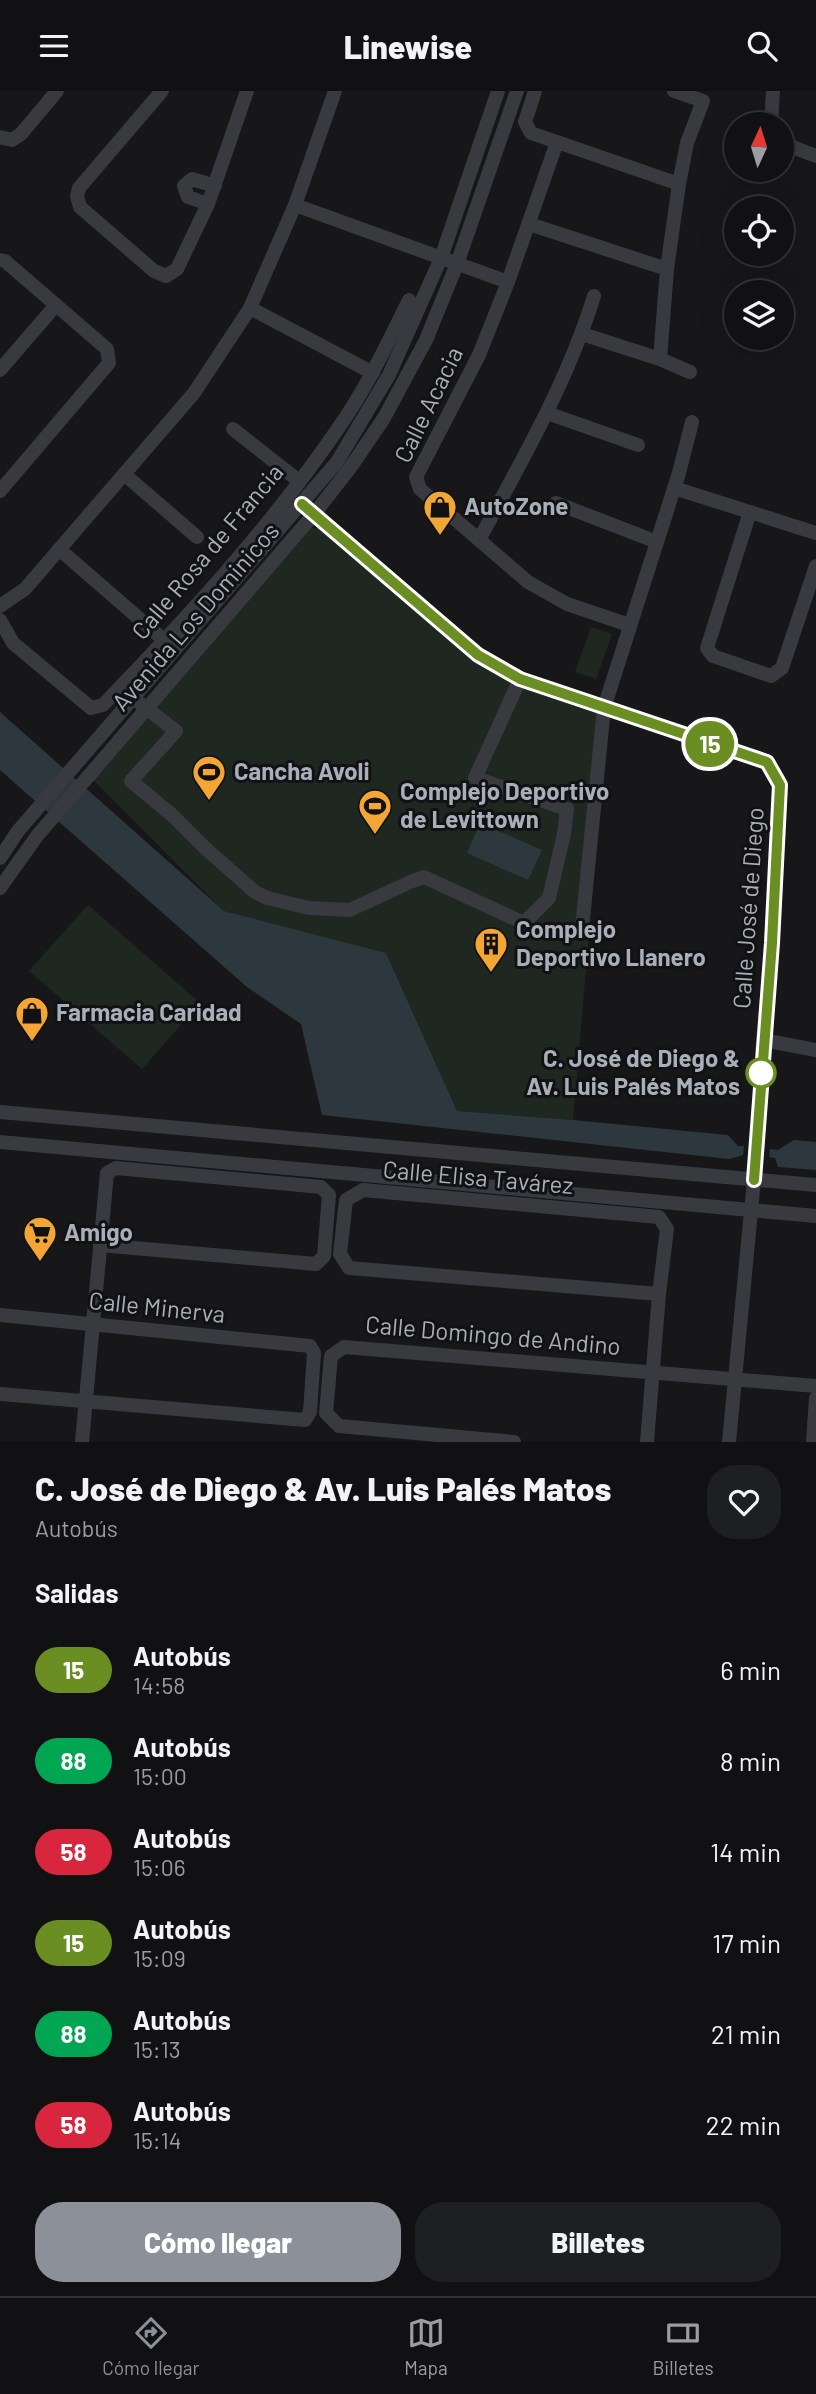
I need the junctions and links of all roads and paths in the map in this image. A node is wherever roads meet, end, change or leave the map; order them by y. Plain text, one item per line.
1 (57, 91) edge
2 (162, 91) edge
3 (247, 91) edge
4 (335, 91) edge
5 (498, 91) edge
6 (517, 91) edge
7 (535, 91) edge
8 (674, 91) edge
9 (773, 91) edge
10 (772, 112) edge
11 (0, 137) edge
12 (557, 142) junction
13 (794, 148) edge
14 (816, 156) edge
15 (679, 184) junction
16 (215, 186) junction
17 (208, 204) junction
18 (295, 205) junction
19 (529, 224) junction
20 (441, 258) junction
21 (0, 260) edge
22 (457, 264) junction
23 (667, 269) junction
24 (509, 282) junction
25 (594, 296) dead end
26 (409, 300) dead end
27 (56, 305) junction
28 (250, 308) junction
29 (582, 334) junction
30 (660, 359) junction
31 (0, 370) edge
32 (690, 372) dead end
33 (373, 373) junction
34 (547, 413) junction
35 (692, 422) dead end
36 (233, 429) dead end
37 (638, 446) dead end
38 (124, 474) junction
39 (299, 481) junction
40 (674, 488) junction
41 (0, 491) edge
42 (556, 503) dead end
43 (302, 504) junction
44 (750, 512) junction
45 (313, 514) junction
46 (816, 534) edge
47 (197, 537) dead end
48 (479, 540) junction
49 (657, 542) junction
50 (59, 549) junction
51 (816, 566) edge
52 (0, 606) edge
53 (0, 620) edge
54 (629, 625) junction
55 (165, 641) junction
56 (520, 679) junction
57 (132, 698) junction
58 (147, 708) junction
59 (604, 708) junction
60 (0, 858) edge
61 (0, 888) edge
62 (582, 928) dead end
63 (763, 1040) junction
64 (816, 1050) edge
65 (0, 1112) edge
66 (0, 1142) edge
67 (754, 1180) junction
68 (816, 1185) edge
69 (751, 1210) junction
70 (816, 1216) edge
71 (100, 1245) junction
72 (659, 1294) junction
73 (0, 1315) edge
74 (93, 1324) junction
75 (653, 1372) junction
76 (735, 1380) junction
77 (816, 1386) edge
78 (0, 1394) edge
79 (816, 1398) edge
80 (85, 1402) junction
81 (82, 1442) edge
82 (514, 1442) edge
83 (647, 1442) edge
84 (729, 1442) edge
85 (813, 1442) edge

1 - 11 street
2 - 17 street
3 - 16 street
4 - 18 street
5 - 20 street, Avenida Los Dominicos
6 - 22 street, Avenida Los Dominicos
7 - 12 street
8 - 15 street
9 - 10 street
12 - 15 street
12 - 19 street, Calle Acacia
13 - 14 street
15 - 23 street
16 - 17 street
16 - 17 street
18 - 20 street
18 - 28 street
19 - 23 street
19 - 24 street, Calle Acacia
20 - 22 street
20 - 43 street, Avenida Los Dominicos
21 - 27 street
22 - 24 street
22 - 45 street, Avenida Los Dominicos
23 - 30 street
24 - 48 street, Calle Acacia
25 - 29 street
26 - 33 street, Calle Rosa de Francia
27 - 31 street
27 - 41 street
28 - 33 street
28 - 38 street
29 - 30 street
29 - 34 street
30 - 32 street
33 - 39 street, Calle Rosa de Francia
34 - 37 street
34 - 48 street
35 - 40 street
36 - 39 street
38 - 47 street
38 - 50 street
39 - 55 street, Calle Rosa de Francia
40 - 44 street
40 - 49 street
42 - 49 street
43 - 45 street, Calle José de Diego
43 - 57 street, Avenida Los Dominicos
44 - 46 street
44 - 51 street
45 - 56 street, Calle José de Diego
45 - 58 street, Avenida Los Dominicos
48 - 54 street, Calle Acacia
49 - 54 street
50 - 52 street
50 - 55 street
53 - 55 street, Calle Rosa de Francia
54 - 59 street
56 - 58 street
56 - 59 street, Calle José de Diego
57 - 58 street
57 - 60 street, Avenida Los Dominicos
58 - 61 street, Avenida Los Dominicos
59 - 62 street
59 - 63 street, Calle José de Diego
63 - 64 street
63 - 67 street, Calle José de Diego
65 - 67 street
66 - 69 street
67 - 68 street
67 - 69 street, Calle José de Diego
69 - 70 street
69 - 76 street, Calle José de Diego
71 - 71 street
71 - 74 street
72 - 72 street, Calle Elisa Tavárez
72 - 75 street, Calle Elisa Tavárez
73 - 74 street, Calle Minerva
74 - 80 street
74 - 80 street, Calle Minerva
75 - 76 street, Calle Domingo de Andino
75 - 82 street, Calle Domingo de Andino
75 - 83 street, Calle Domingo de Andino
76 - 77 street, Calle Domingo de Andino
76 - 84 street, Calle José de Diego
78 - 80 street
79 - 85 street
80 - 81 street

